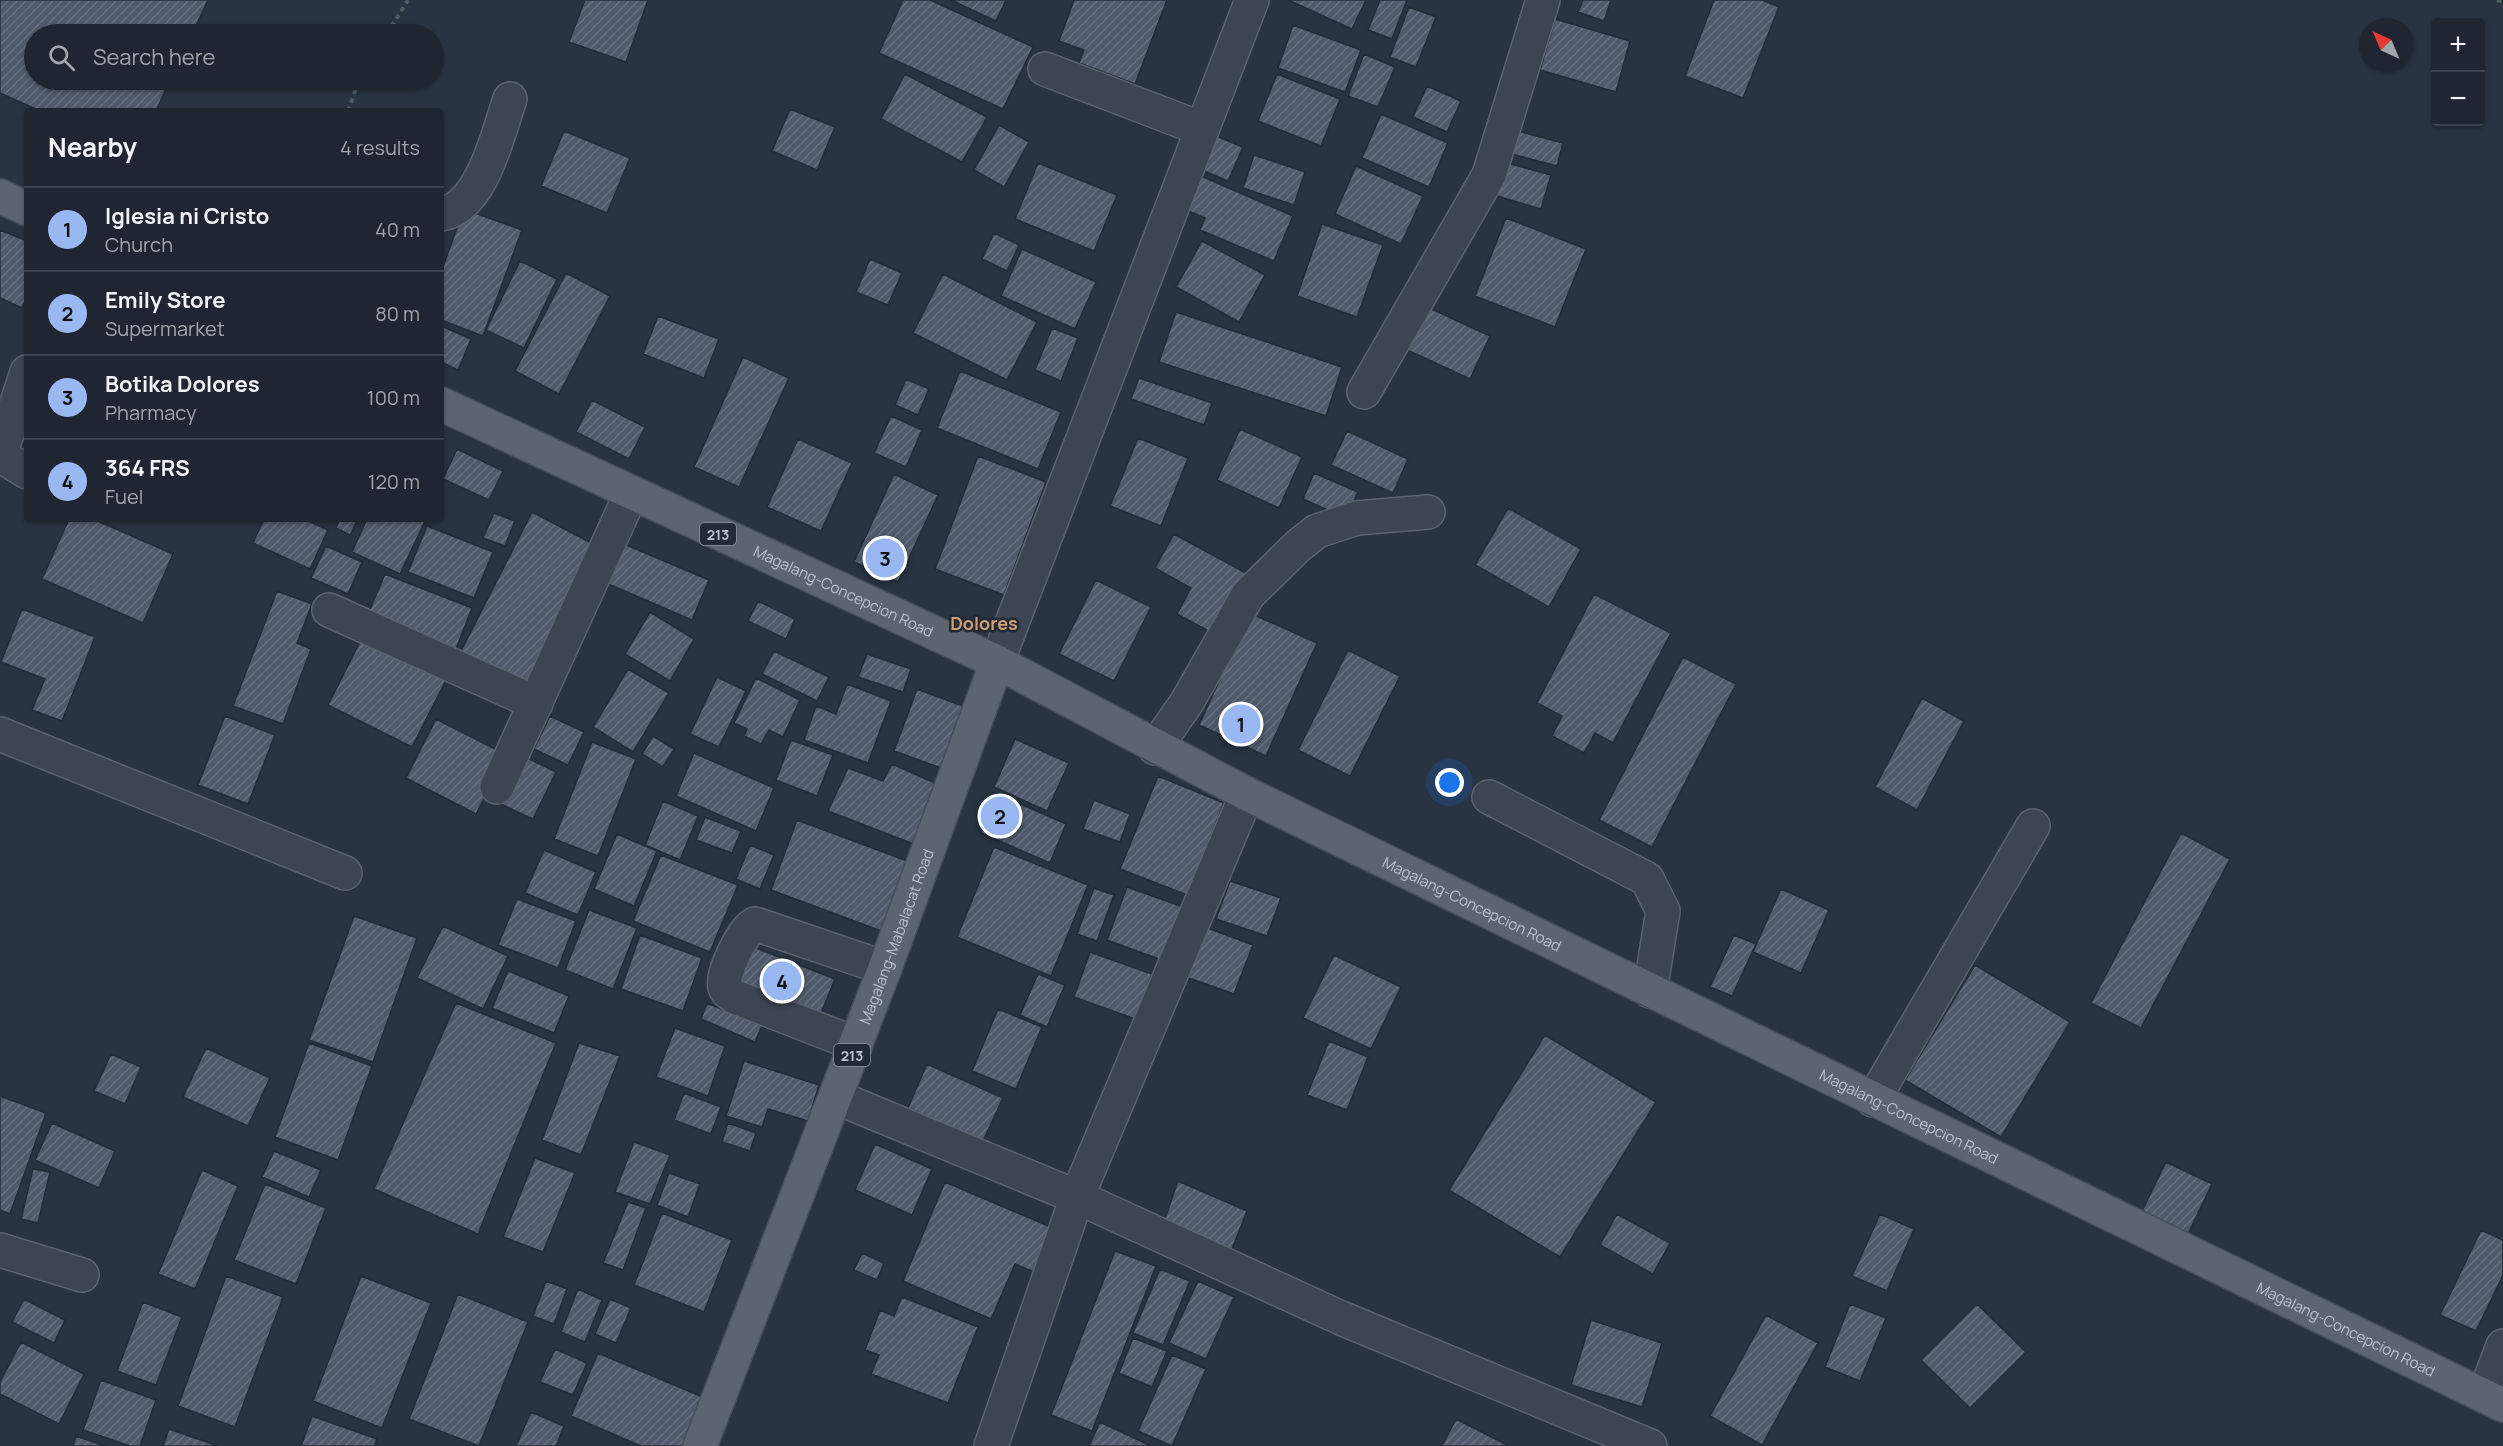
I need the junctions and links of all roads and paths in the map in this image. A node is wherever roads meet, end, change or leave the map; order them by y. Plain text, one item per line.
1 (408, 0) edge
2 (1252, 0) edge
3 (1543, 0) edge
4 (2497, 0) edge
5 (2503, 2) edge
6 (393, 24) edge
7 (1044, 69) dead end
8 (355, 90) edge
9 (510, 99) dead end
10 (349, 108) edge
11 (1202, 129) junction
12 (0, 196) edge
13 (24, 207) edge
14 (444, 213) edge
15 (24, 381) edge
16 (1364, 392) dead end
17 (444, 405) edge
18 (24, 470) edge
19 (631, 494) junction
20 (1428, 512) dead end
21 (329, 609) dead end
22 (997, 662) junction
23 (536, 703) junction
24 (0, 734) edge
25 (1155, 748) junction
26 (497, 787) dead end
27 (1247, 794) junction
28 (1489, 797) dead end
29 (2033, 826) dead end
30 (345, 873) dead end
31 (885, 968) junction
32 (1650, 991) junction
33 (856, 1044) junction
34 (836, 1097) junction
35 (1873, 1100) junction
36 (1077, 1197) junction
37 (0, 1250) edge
38 (82, 1275) dead end
39 (2503, 1346) edge
40 (2494, 1401) edge
41 (700, 1446) edge
42 (991, 1446) edge
43 (1650, 1446) edge

1 - 6 path
2 - 11 street
3 - 16 street
4 - 5 path
7 - 11 street
8 - 10 path
9 - 14 street
11 - 22 street
12 - 13 main road
15 - 18 street
17 - 19 main road, Magalang-Concepcion Road / 213
19 - 22 main road, Magalang-Concepcion Road / 213
19 - 23 street
20 - 25 street
21 - 23 street
22 - 25 main road, Magalang-Concepcion Road
22 - 31 main road, Magalang-Mabalacat Road / 213
23 - 26 street
24 - 30 street
25 - 27 main road, Magalang-Concepcion Road
27 - 32 main road, Magalang-Concepcion Road
27 - 36 street
28 - 32 street
29 - 35 street
31 - 33 main road, Magalang-Mabalacat Road / 213
31 - 33 street
32 - 35 main road, Magalang-Concepcion Road
33 - 34 main road, Magalang-Mabalacat Road / 213
34 - 36 street
34 - 41 main road, Magalang-Mabalacat Road / 213
35 - 40 main road, Magalang-Concepcion Road
36 - 42 street
36 - 43 street
37 - 38 street
39 - 40 street

